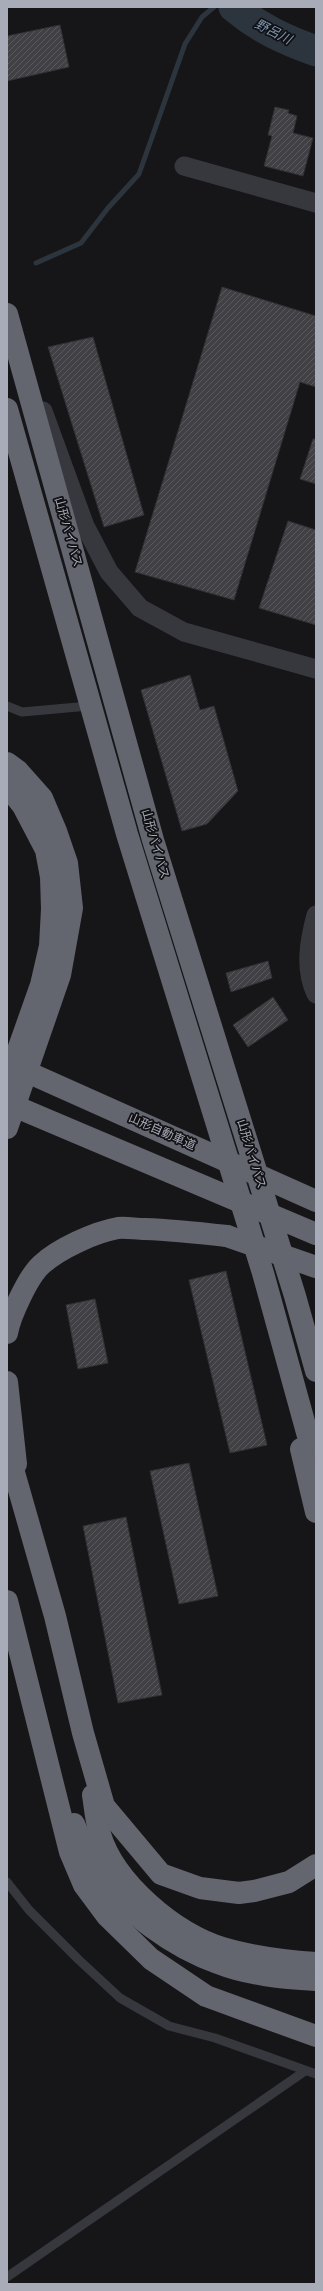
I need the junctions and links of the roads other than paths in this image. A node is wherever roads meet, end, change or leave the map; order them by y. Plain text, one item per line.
1 (184, 166) dead end
2 (316, 203) edge
3 (7, 308) edge
4 (7, 314) edge
5 (7, 409) edge
6 (316, 669) edge
7 (7, 706) edge
8 (89, 706) junction
9 (7, 763) edge
10 (7, 786) edge
11 (316, 916) edge
12 (316, 994) edge
13 (7, 1063) edge
14 (7, 1081) edge
15 (7, 1104) edge
16 (7, 1128) edge
17 (316, 1201) edge
18 (316, 1234) edge
19 (316, 1267) edge
20 (296, 1296) junction
21 (316, 1317) edge
22 (275, 1322) junction
23 (7, 1333) edge
24 (316, 1371) edge
25 (7, 1382) edge
26 (7, 1448) edge
27 (316, 1465) edge
28 (18, 1486) junction
29 (316, 1512) edge
30 (7, 1601) edge
31 (83, 1733) junction
32 (48, 1762) junction
33 (316, 1865) edge
34 (7, 1882) edge
35 (316, 1963) edge
36 (316, 1980) edge
37 (316, 2036) edge
38 (305, 2071) junction
39 (316, 2074) edge
40 (7, 2278) edge

1 - 2 street
3 - 6 street
4 - 20 highway, 山形バイパス
5 - 8 highway, 山形バイパス
7 - 8 lane
8 - 22 highway, 山形バイパス
9 - 16 highway
10 - 14 highway
11 - 12 street
13 - 17 highway, 山形自動車道, bridge
15 - 18 highway, bridge
19 - 23 highway, bridge
20 - 21 highway
20 - 24 highway, 山形バイパス
22 - 27 highway, 山形バイパス
22 - 29 highway
25 - 28 highway
26 - 28 highway
28 - 31 highway
30 - 32 highway
31 - 33 highway
31 - 35 highway
32 - 36 highway
32 - 37 highway
34 - 38 lane
38 - 39 lane
38 - 40 lane

